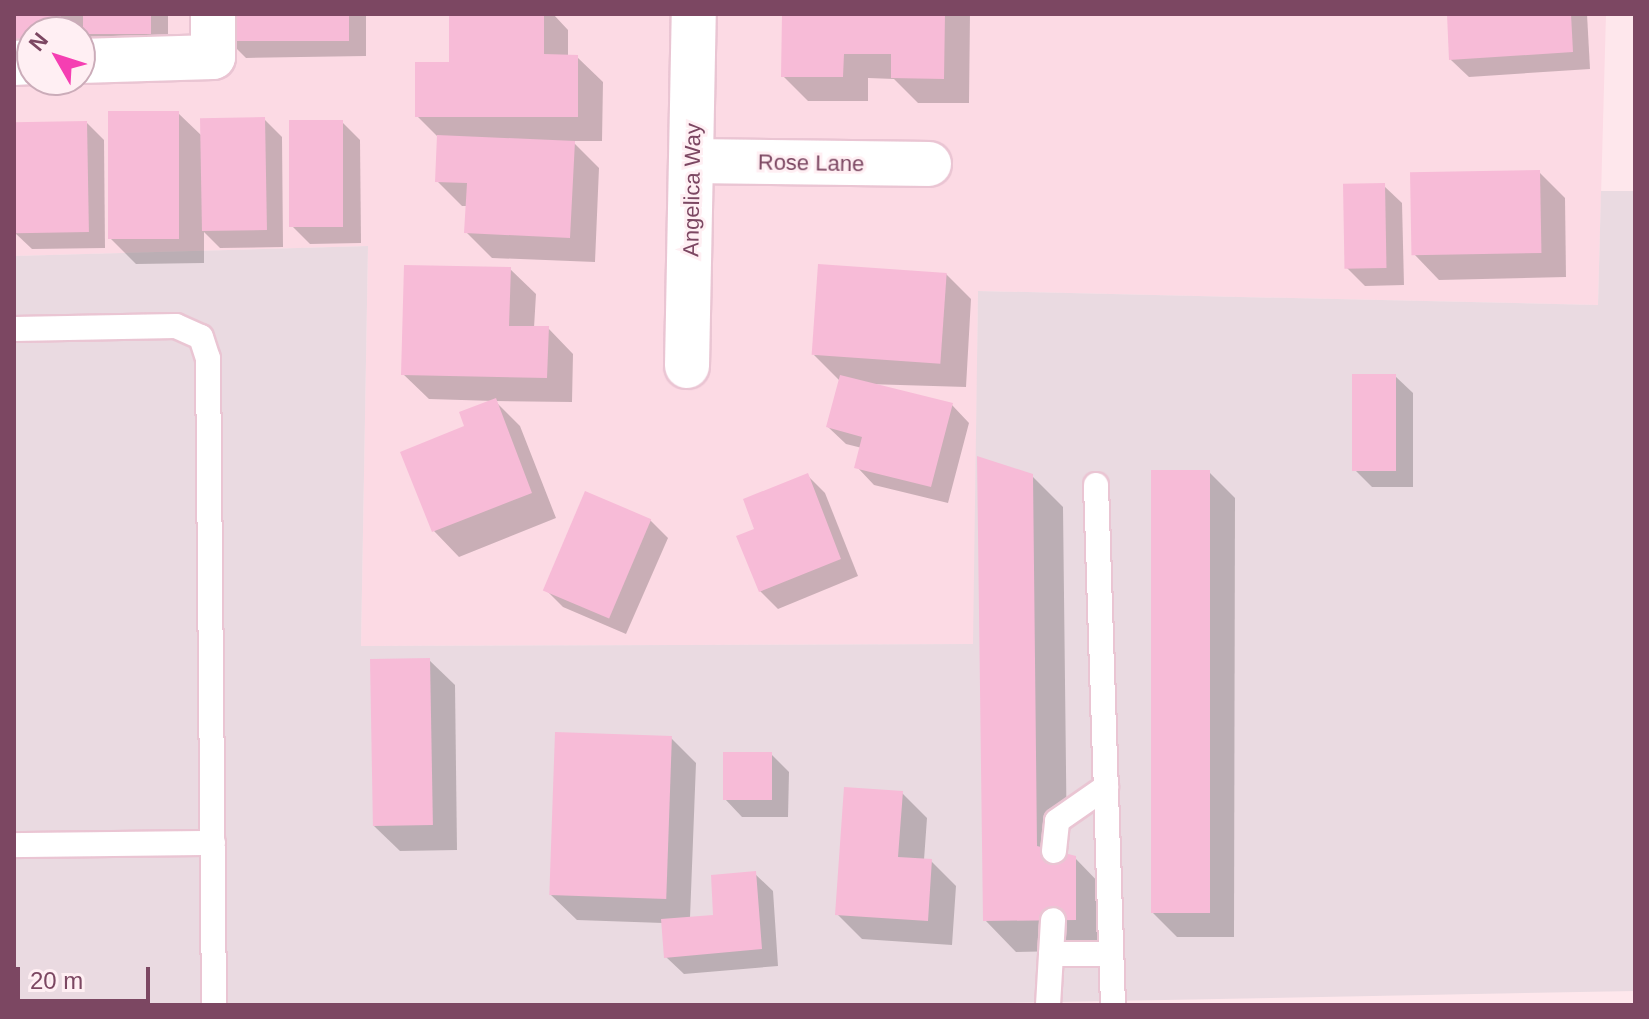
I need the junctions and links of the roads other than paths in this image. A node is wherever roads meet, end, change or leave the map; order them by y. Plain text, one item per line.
1 (213, 14) edge
2 (694, 14) edge
3 (96, 61) edge
4 (693, 161) junction
5 (929, 164) dead end
6 (14, 329) edge
7 (687, 366) dead end
8 (1096, 485) dead end
9 (1106, 787) junction
10 (213, 843) junction
11 (14, 845) edge
12 (1054, 851) dead end
13 (1053, 920) dead end
14 (1051, 954) junction
15 (1111, 954) junction
16 (214, 1005) edge
17 (1048, 1005) edge
18 (1113, 1005) edge

1 - 3 street
2 - 4 street, Angelica Way
4 - 5 street, Rose Lane
4 - 7 street, Angelica Way
6 - 10 lane
8 - 9 lane
9 - 12 lane
9 - 15 lane
10 - 11 lane
10 - 16 lane
13 - 14 lane
14 - 15 lane
14 - 17 lane
15 - 18 lane

